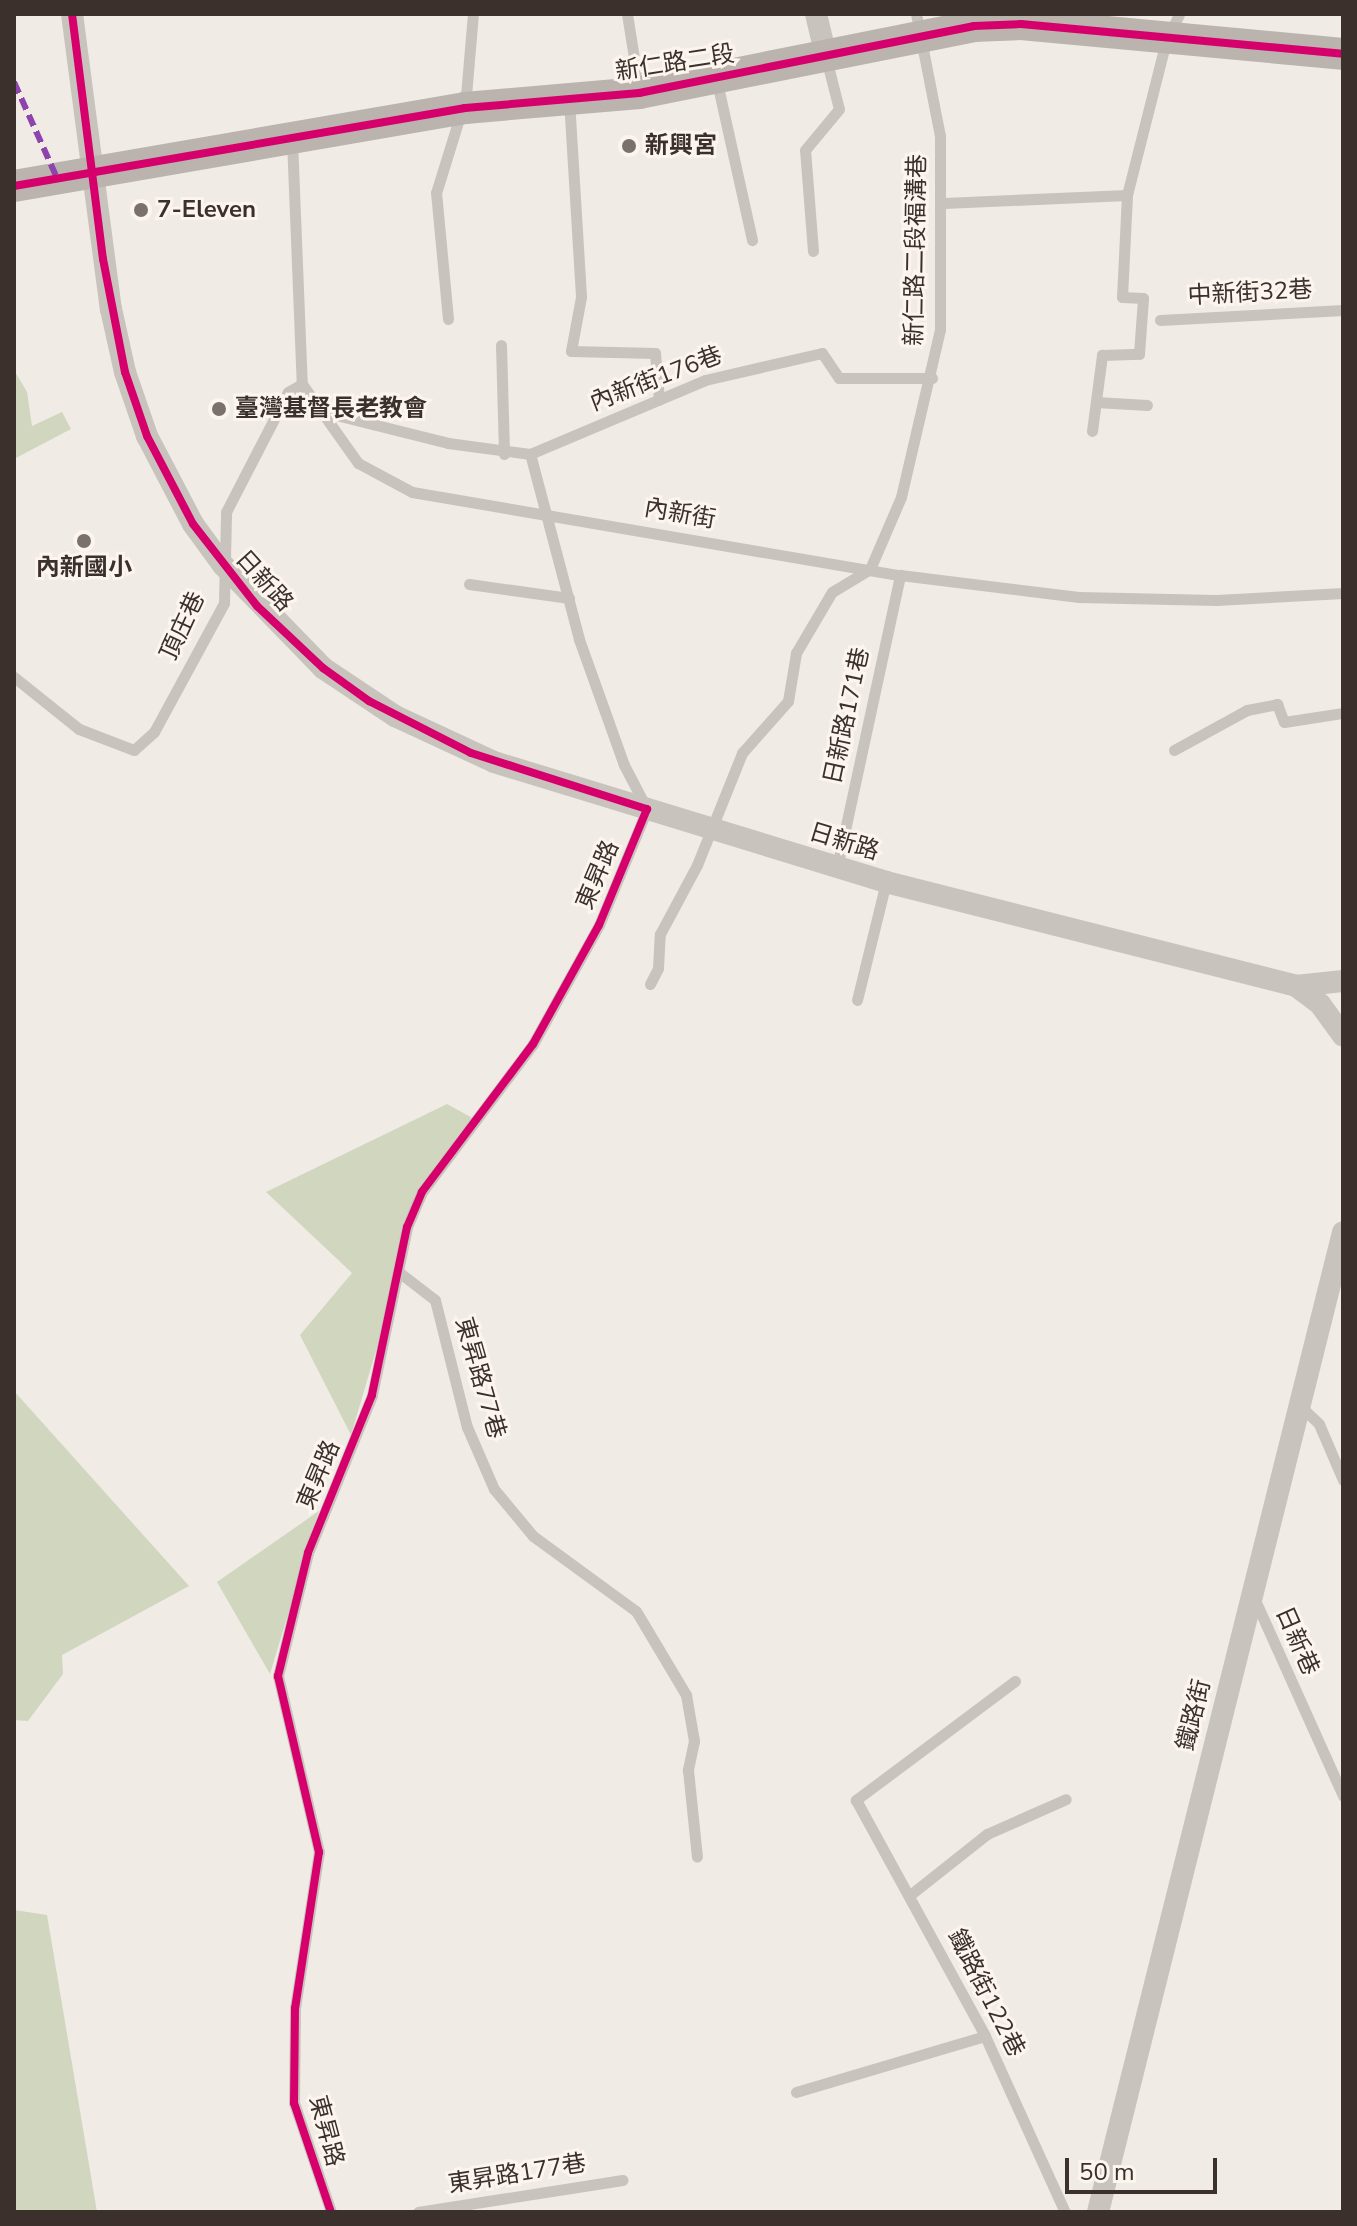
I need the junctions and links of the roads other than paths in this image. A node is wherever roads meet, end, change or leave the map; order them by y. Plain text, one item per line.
1 (72, 14) edge
2 (473, 14) edge
3 (627, 14) edge
4 (816, 14) edge
5 (918, 24) edge
6 (1172, 27) edge
7 (1343, 54) edge
8 (826, 56) junction
9 (716, 77) junction
10 (639, 93) junction
11 (569, 96) junction
12 (463, 108) junction
13 (292, 140) junction
14 (95, 170) junction
15 (14, 186) edge
16 (1127, 195) junction
17 (944, 203) junction
18 (752, 240) dead end
19 (813, 251) dead end
20 (1343, 310) edge
21 (448, 319) dead end
22 (1160, 320) dead end
23 (501, 345) dead end
24 (932, 378) junction
25 (302, 384) junction
26 (659, 400) junction
27 (1096, 402) junction
28 (1147, 405) dead end
29 (316, 410) junction
30 (1092, 431) dead end
31 (504, 454) junction
32 (530, 454) junction
33 (549, 514) junction
34 (223, 565) junction
35 (870, 569) junction
36 (900, 575) junction
37 (469, 584) dead end
38 (1343, 593) edge
39 (569, 598) junction
40 (14, 677) edge
41 (1343, 713) edge
42 (1174, 750) dead end
43 (647, 809) junction
44 (709, 829) junction
45 (837, 867) junction
46 (886, 882) junction
47 (1343, 981) edge
48 (650, 984) dead end
49 (1296, 986) junction
50 (857, 1000) dead end
51 (1343, 1036) edge
52 (1343, 1232) edge
53 (400, 1273) junction
54 (1299, 1404) junction
55 (1343, 1480) edge
56 (1251, 1592) junction
57 (1015, 1681) dead end
58 (1343, 1796) edge
59 (1066, 1799) dead end
60 (697, 1857) dead end
61 (910, 1895) junction
62 (985, 2036) junction
63 (796, 2092) dead end
64 (623, 2180) dead end
65 (331, 2212) edge
66 (418, 2212) edge
67 (1065, 2212) edge
68 (1098, 2212) edge

1 - 14 street, 日新路
2 - 12 lane
3 - 10 lane
4 - 8 street
5 - 6 street, 新仁路二段
5 - 8 street, 新仁路二段
5 - 17 lane, 新仁路二段福溝巷
6 - 7 street, 新仁路二段
6 - 16 lane
8 - 9 street, 新仁路二段
8 - 19 lane
9 - 10 street, 新仁路二段
9 - 18 lane
10 - 11 street, 新仁路二段
11 - 12 street, 新仁路二段
11 - 26 lane
12 - 13 street, 新仁路二段
12 - 21 lane
13 - 14 street, 新仁路二段
13 - 25 lane, 內新街
14 - 15 street, 新仁路二段
14 - 34 street, 日新路
16 - 17 lane
16 - 27 lane
17 - 24 lane, 新仁路二段福溝巷
20 - 22 lane, 中新街32巷
23 - 31 lane
24 - 26 lane, 內新街176巷
24 - 35 lane, 新仁路二段福溝巷
25 - 29 lane, 內新街
25 - 34 lane, 頂庄巷
26 - 32 lane, 內新街176巷
27 - 28 lane
27 - 30 lane
29 - 31 lane, 內新街176巷
29 - 33 lane, 內新街
31 - 32 lane, 內新街176巷
32 - 33 lane
33 - 35 lane, 內新街
33 - 39 lane
34 - 40 lane, 頂庄巷
34 - 43 street, 日新路
35 - 36 lane, 內新街
35 - 44 lane
36 - 38 lane, 內新街
36 - 45 lane, 日新路171巷
37 - 39 lane
39 - 43 lane
41 - 42 lane
43 - 44 street, 日新路
43 - 53 lane, 東昇路
44 - 45 street, 日新路
44 - 48 lane
45 - 46 street, 日新路
46 - 49 street, 日新路
46 - 50 lane
47 - 49 street
49 - 51 street, 日新路
52 - 54 street, 鐵路街
53 - 60 lane, 東昇路77巷
53 - 65 lane, 東昇路
54 - 55 lane
54 - 56 street, 鐵路街
56 - 58 lane, 日新巷
56 - 68 street, 鐵路街
57 - 61 lane, 鐵路街122巷
59 - 61 lane
61 - 62 lane, 鐵路街122巷
62 - 63 lane
62 - 67 lane, 鐵路街122巷
64 - 66 lane, 東昇路177巷

